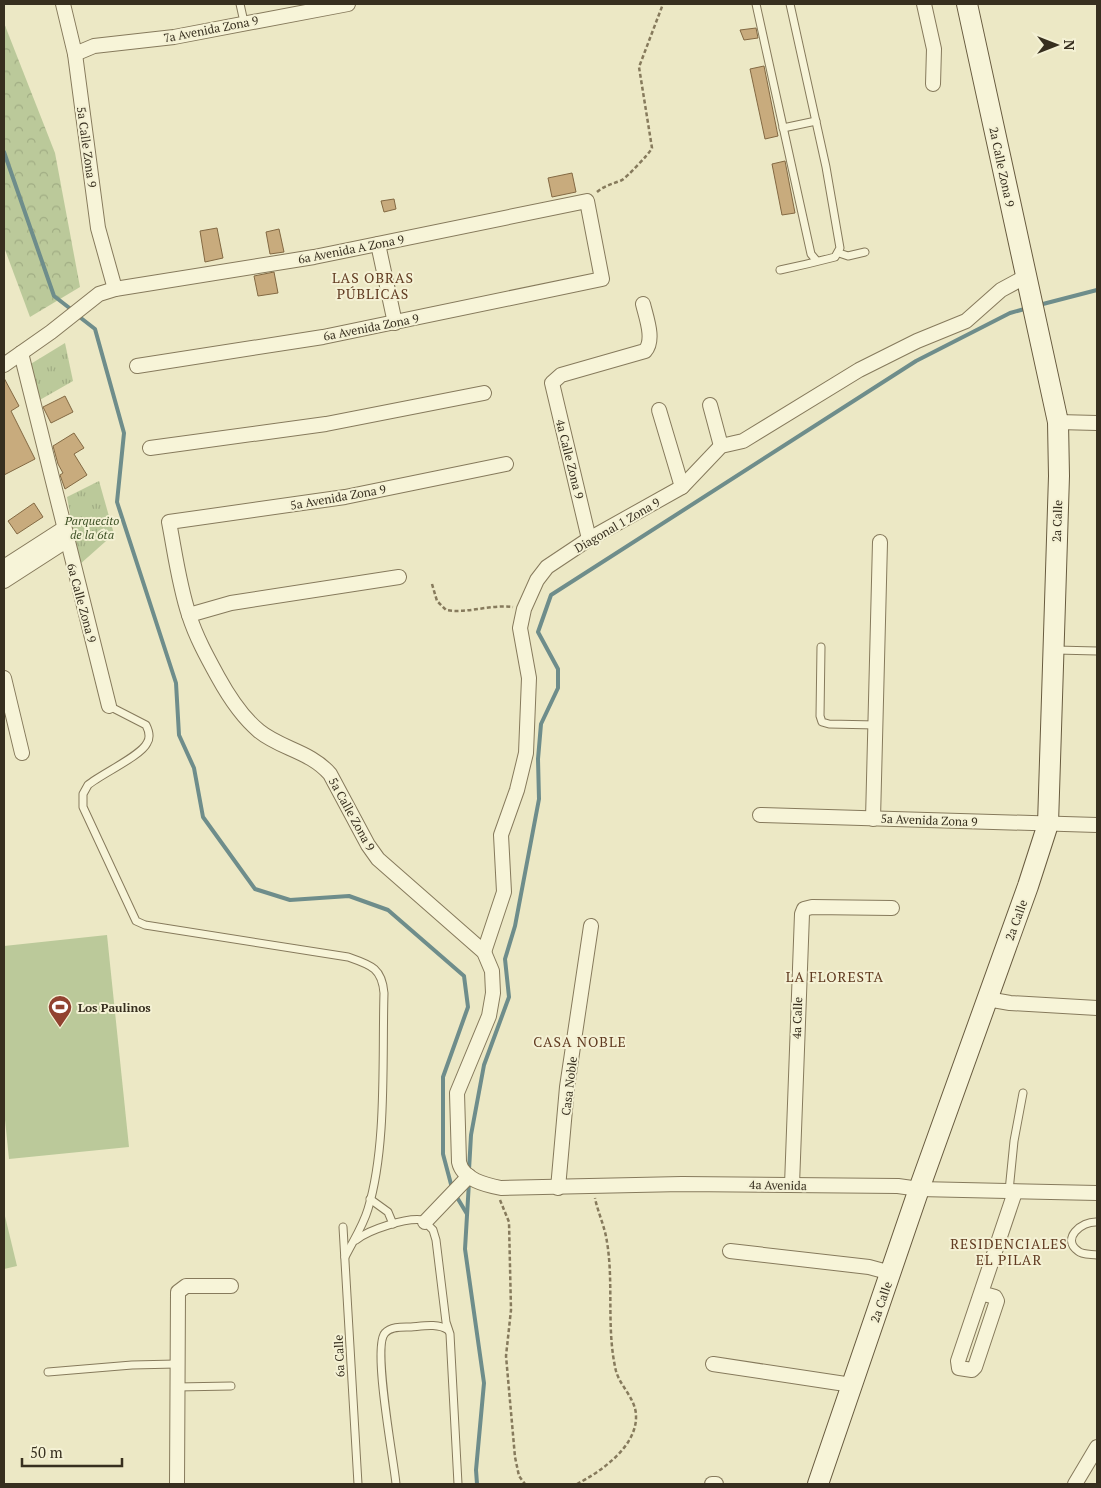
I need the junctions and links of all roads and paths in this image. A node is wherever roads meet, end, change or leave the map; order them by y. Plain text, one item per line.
1 (63, 4) edge
2 (240, 4) edge
3 (348, 4) edge
4 (663, 4) edge
5 (756, 4) edge
6 (790, 4) edge
7 (924, 4) edge
8 (966, 4) edge
9 (293, 9) edge
10 (244, 22) junction
11 (75, 54) junction
12 (932, 84) dead end
13 (816, 120) junction
14 (783, 128) junction
15 (587, 201) junction
16 (378, 244) junction
17 (865, 252) dead end
18 (839, 253) junction
19 (816, 260) junction
20 (780, 270) dead end
21 (1026, 280) junction
22 (114, 289) junction
23 (643, 304) dead end
24 (395, 323) junction
25 (1038, 330) joint
26 (21, 353) junction
27 (4, 365) edge
28 (137, 366) dead end
29 (484, 393) dead end
30 (710, 405) dead end
31 (659, 410) dead end
32 (1058, 422) junction
33 (1097, 424) edge
34 (721, 446) junction
35 (150, 448) dead end
36 (506, 464) dead end
37 (682, 487) junction
38 (169, 522) joint
39 (64, 535) junction
40 (589, 540) junction
41 (880, 542) dead end
42 (4, 567) edge
43 (399, 577) dead end
44 (4, 581) edge
45 (432, 584) dead end
46 (524, 609) junction
47 (189, 615) junction
48 (821, 647) dead end
49 (1053, 650) junction
50 (1097, 651) edge
51 (4, 678) edge
52 (109, 706) joint
53 (876, 725) junction
54 (22, 753) dead end
55 (760, 815) dead end
56 (873, 819) junction
57 (1048, 824) junction
58 (1097, 825) edge
59 (892, 908) dead end
60 (591, 926) dead end
61 (484, 952) junction
62 (987, 999) junction
63 (1097, 1008) edge
64 (1023, 1093) dead end
65 (474, 1178) junction
66 (792, 1185) junction
67 (594, 1186) junction
68 (558, 1188) junction
69 (919, 1190) junction
70 (1012, 1192) junction
71 (1097, 1194) edge
72 (370, 1199) junction
73 (425, 1222) junction
74 (1097, 1222) edge
75 (393, 1224) junction
76 (343, 1227) dead end
77 (352, 1244) junction
78 (730, 1250) dead end
79 (1097, 1255) edge
80 (345, 1257) junction
81 (891, 1272) junction
82 (231, 1286) dead end
83 (981, 1293) junction
84 (448, 1330) junction
85 (176, 1364) junction
86 (712, 1364) dead end
87 (48, 1372) dead end
88 (852, 1385) junction
89 (231, 1386) dead end
90 (177, 1387) junction
91 (1097, 1448) edge
92 (177, 1484) edge
93 (358, 1484) edge
94 (396, 1484) edge
95 (458, 1484) edge
96 (525, 1484) edge
97 (577, 1484) edge
98 (712, 1484) edge
99 (716, 1484) edge
100 (818, 1484) edge
101 (1075, 1484) edge

1 - 11 street, 5a Calle Zona 9
2 - 10 lane
3 - 9 street, 7a Avenida Zona 9
4 - 15 path
5 - 14 lane
6 - 13 lane
7 - 12 street
8 - 21 street, 2a Calle Zona 9
9 - 10 street, 7a Avenida Zona 9
10 - 11 street, 7a Avenida Zona 9
11 - 22 street, 5a Calle Zona 9
13 - 14 lane
13 - 18 lane
14 - 19 lane
15 - 16 street, 6a Avenida A Zona 9
15 - 24 street, 6a Avenida Zona 9
16 - 22 street, 6a Avenida A Zona 9
16 - 24 street
17 - 18 lane
18 - 19 lane
19 - 20 lane
21 - 25 street, 2a Calle Zona 9
21 - 34 street
22 - 26 street, 6a Avenida A Zona 9
23 - 40 street, 4a Calle Zona 9
24 - 28 street, 6a Avenida Zona 9
25 - 32 street, 2a Calle
26 - 27 street, 6a Avenida A Zona 9
26 - 39 street, 6a Calle Zona 9
29 - 35 street
30 - 34 street
31 - 37 street
32 - 33 street
32 - 49 street, 2a Calle
34 - 37 street, Diagonal 1 Zona 9
36 - 38 street, 5a Avenida Zona 9
37 - 40 street, Diagonal 1 Zona 9
38 - 47 street, 5a Calle Zona 9
39 - 42 street
39 - 44 street
39 - 52 street, 6a Calle Zona 9
40 - 46 street, Diagonal 1 Zona 9
41 - 53 street
43 - 47 street
45 - 46 path
46 - 61 street, Diagonal 1 Zona 9
47 - 61 street, 5a Calle Zona 9
48 - 53 lane
49 - 50 lane
49 - 57 street, 2a Calle
51 - 54 street
52 - 72 lane
53 - 56 street
55 - 56 street, 5a Avenida Zona 9
56 - 57 street, 5a Avenida Zona 9
57 - 58 street, 5a Avenida Zona 9
57 - 62 street, 2a Calle
59 - 66 street, 4a Calle
60 - 68 street, Casa Noble
61 - 65 street, 5a Calle Zona 9
62 - 63 street
62 - 69 street, 2a Calle
64 - 70 lane
65 - 68 street, 4a Avenida
65 - 73 street
65 - 96 path
66 - 67 street, 4a Avenida
66 - 69 street, 4a Avenida
67 - 68 street, 4a Avenida
67 - 97 path
69 - 70 street, 4a Avenida
69 - 81 street, 2a Calle
70 - 71 street, 4a Avenida
70 - 83 street
72 - 75 lane
72 - 77 lane
73 - 75 lane
73 - 84 lane
74 - 79 lane
75 - 77 lane
76 - 80 lane, 6a Calle
77 - 80 lane
78 - 81 street
80 - 93 lane, 6a Calle
81 - 88 street, 2a Calle
82 - 85 street
83 - 83 street
84 - 94 lane
84 - 95 lane
85 - 87 lane
85 - 90 street
86 - 88 street
88 - 100 street, 2a Calle
89 - 90 lane
90 - 92 street
91 - 101 street
98 - 99 street

